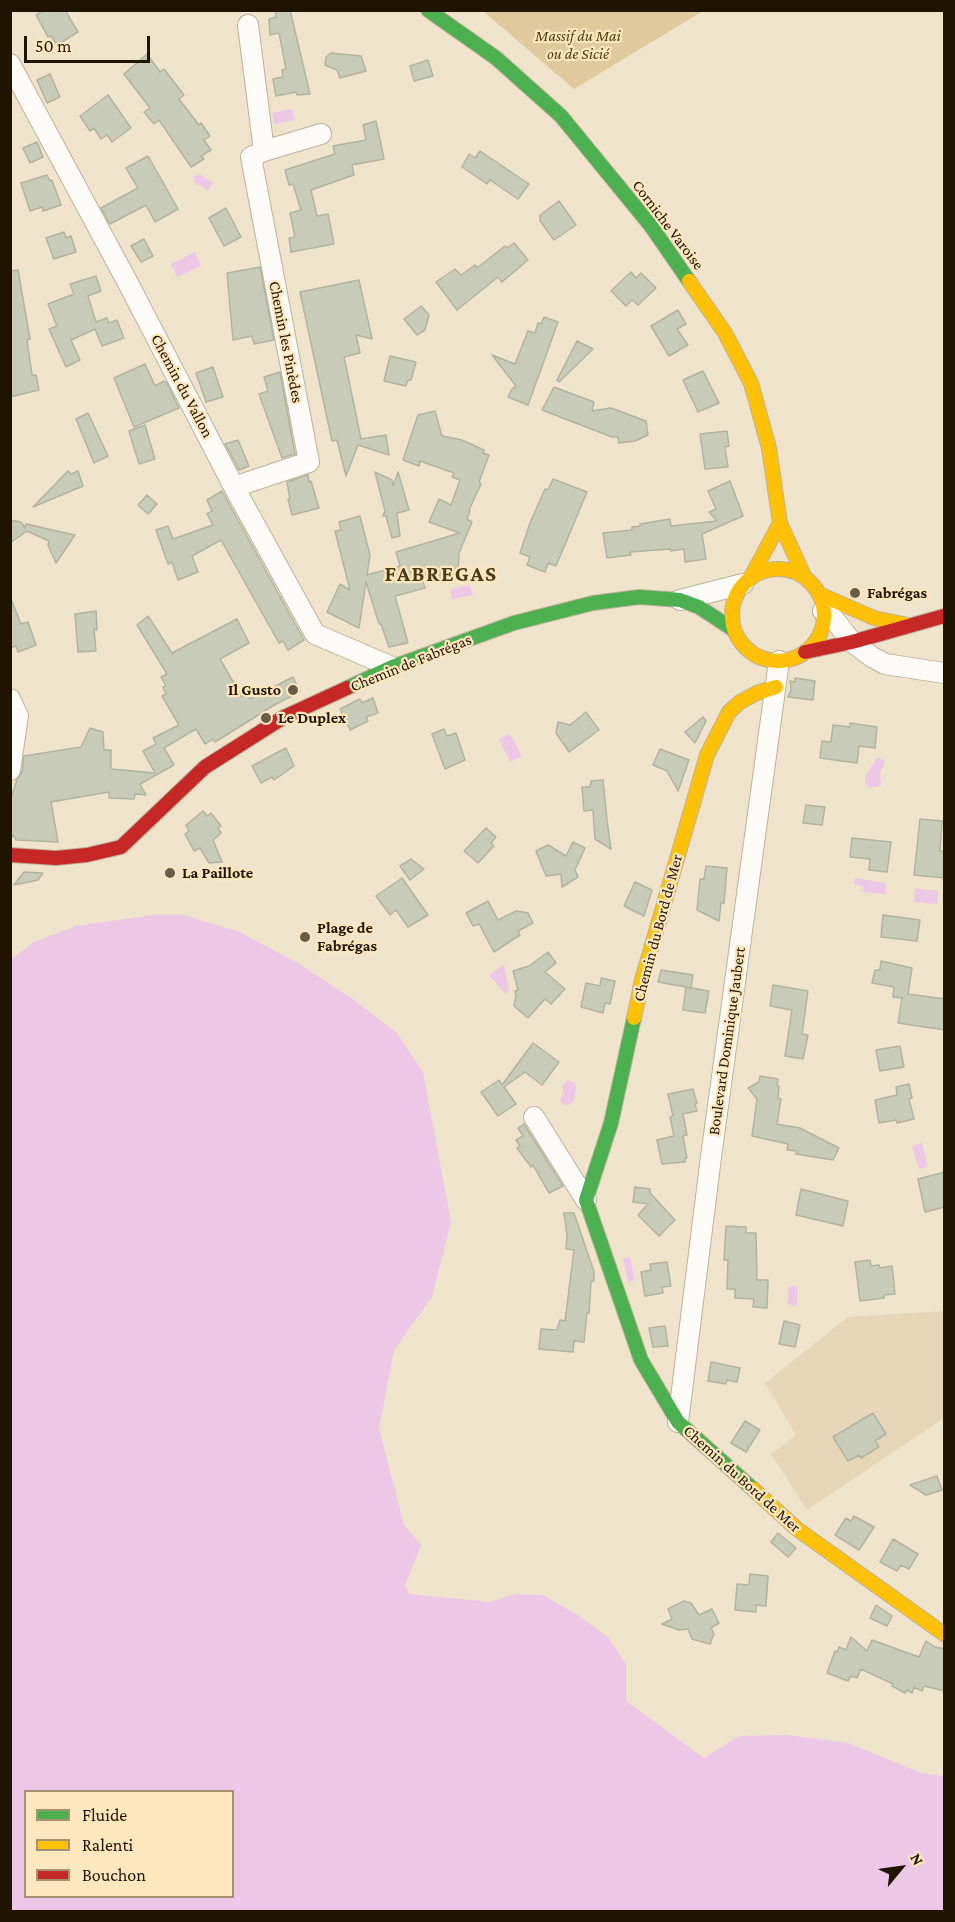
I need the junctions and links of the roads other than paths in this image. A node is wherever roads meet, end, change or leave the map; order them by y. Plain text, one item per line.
1 (428, 10) edge
2 (249, 25) dead end
3 (10, 64) edge
4 (321, 134) dead end
5 (264, 151) junction
6 (234, 487) junction
7 (780, 523) junction
8 (805, 578) junction
9 (747, 580) junction
10 (680, 600) junction
11 (821, 602) junction
12 (945, 616) edge
13 (911, 625) junction
14 (734, 630) junction
15 (852, 642) junction
16 (805, 652) junction
17 (779, 661) junction
18 (392, 666) junction
19 (945, 673) edge
20 (776, 687) junction
21 (10, 699) edge
22 (10, 771) edge
23 (10, 855) edge
24 (534, 1117) dead end
25 (586, 1200) junction
26 (678, 1422) junction
27 (945, 1634) edge

1 - 7 street, Corniche Varoise
2 - 5 street
3 - 6 street, Chemin du Vallon
4 - 5 street
5 - 6 street, Chemin les Pinèdes
6 - 18 street, Chemin du Vallon
7 - 8 street, Corniche Varoise
7 - 9 street
8 - 9 street
8 - 11 street
9 - 10 street, Chemin de Fabrégas
9 - 14 street
10 - 14 street, Chemin de Fabrégas
10 - 18 street, Chemin de Fabrégas
11 - 13 street
11 - 15 street
11 - 16 street
12 - 13 street
13 - 15 street
14 - 17 street
15 - 16 street
15 - 19 street
16 - 17 street
17 - 20 street, Boulevard Dominique Jaubert
18 - 23 street, Chemin de Fabrégas
20 - 25 street, Chemin du Bord de Mer
20 - 26 street, Boulevard Dominique Jaubert
21 - 22 street
24 - 25 street, Chemin du Bord de Mer
25 - 26 street, Chemin du Bord de Mer
26 - 27 street, Chemin du Bord de Mer

